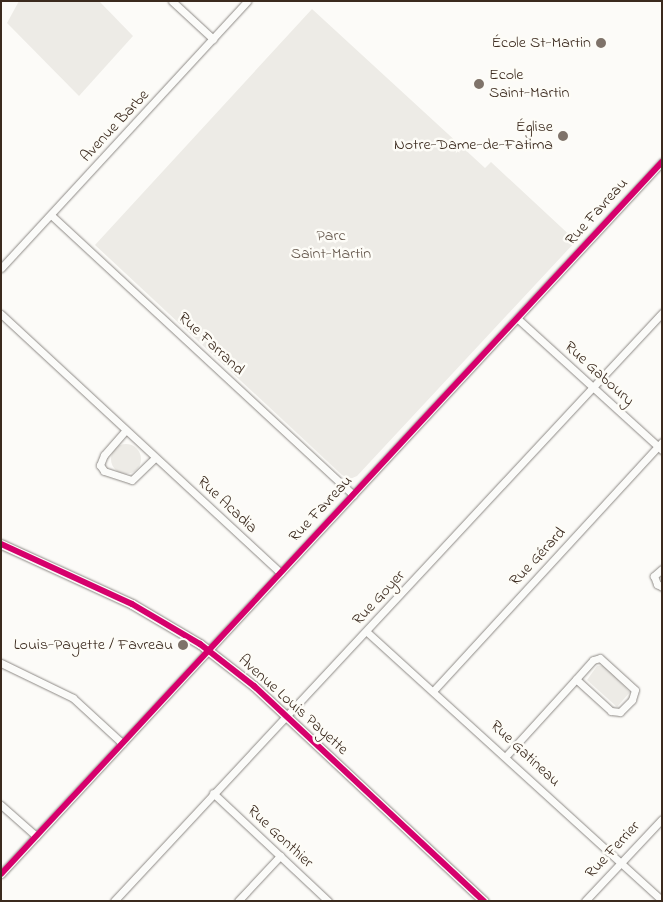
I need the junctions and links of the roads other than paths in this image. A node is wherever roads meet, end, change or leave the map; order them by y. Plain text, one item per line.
1 (172, 1) edge
2 (248, 1) edge
3 (213, 39) junction
4 (662, 162) edge
5 (51, 215) junction
6 (1, 268) edge
7 (662, 312) edge
8 (1, 314) edge
9 (518, 318) junction
10 (592, 387) junction
11 (125, 431) junction
12 (660, 446) edge
13 (155, 458) junction
14 (353, 495) junction
15 (1, 544) edge
16 (662, 569) edge
17 (281, 574) junction
18 (662, 587) edge
19 (366, 632) junction
20 (209, 650) junction
21 (1, 664) edge
22 (576, 679) junction
23 (434, 690) junction
24 (286, 716) junction
25 (122, 743) junction
26 (506, 756) junction
27 (214, 793) junction
28 (1, 804) edge
29 (662, 819) edge
30 (36, 836) junction
31 (280, 856) junction
32 (621, 862) junction
33 (1, 874) edge
34 (662, 900) edge
35 (114, 901) edge
36 (238, 901) edge
37 (328, 901) edge
38 (484, 901) edge
39 (585, 901) edge

1 - 3 street
2 - 3 street, Avenue Barbe
3 - 5 street, Avenue Barbe
4 - 9 street, Rue Favreau
5 - 6 street, Avenue Barbe
5 - 14 street, Rue Farrand
7 - 10 street, Rue Goyer
8 - 11 street, Rue Acadia
9 - 10 street, Rue Gaboury
9 - 14 street, Rue Favreau
10 - 12 street, Rue Gaboury
10 - 19 street, Rue Goyer
11 - 13 street, Rue Acadia
11 - 13 street
12 - 23 street, Rue Gérard
13 - 17 street, Rue Acadia
14 - 17 street, Rue Favreau
15 - 20 street, Avenue Louis Payette
16 - 18 street
17 - 20 street, Rue Favreau
19 - 23 street, Rue Gatineau
19 - 24 street, Rue Goyer
20 - 24 street, Avenue Louis Payette
20 - 25 street, Rue Favreau
21 - 25 street
22 - 22 street
22 - 26 street
23 - 26 street, Rue Gatineau
24 - 27 street, Rue Goyer
24 - 38 street, Avenue Louis Payette
25 - 30 street, Rue Favreau
26 - 32 street, Rue Gatineau
27 - 31 street, Rue Gonthier
27 - 35 street, Rue Goyer
28 - 30 street
29 - 32 street, Rue Ferrier
30 - 33 street, Rue Favreau
31 - 36 street
31 - 37 street, Rue Gonthier
32 - 34 street, Rue Gatineau
32 - 39 street, Rue Ferrier

